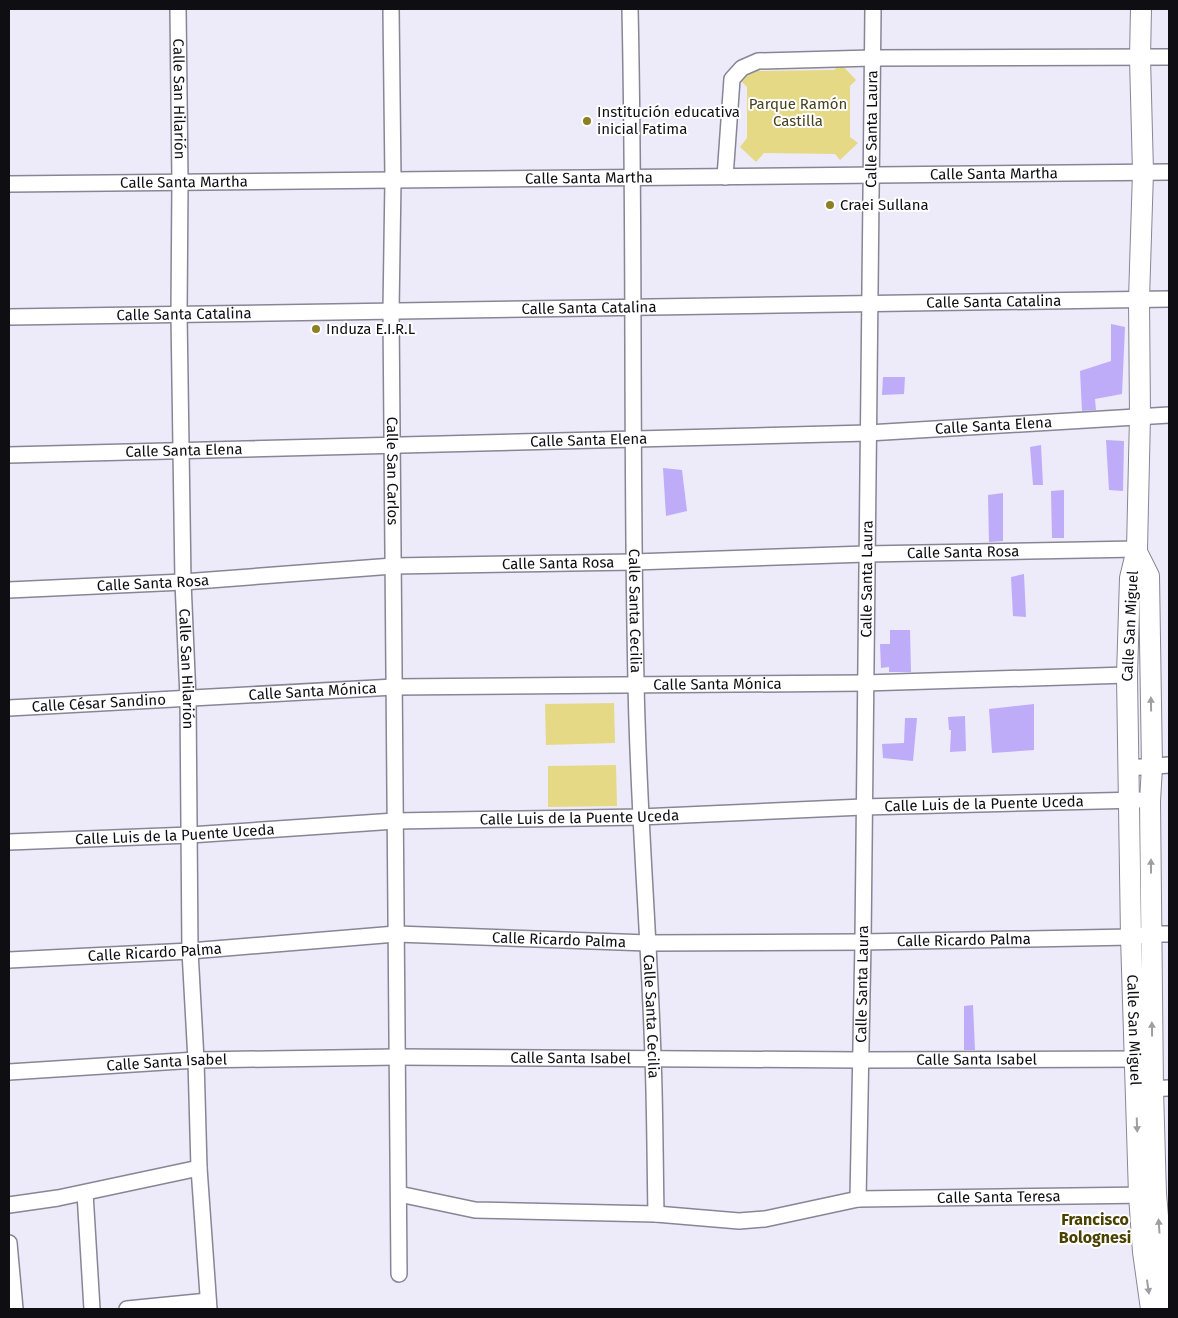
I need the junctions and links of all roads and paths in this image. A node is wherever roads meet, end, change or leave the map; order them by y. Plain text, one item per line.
1 (178, 9) edge
2 (391, 9) edge
3 (630, 9) edge
4 (873, 9) edge
5 (1141, 9) edge
6 (1169, 57) edge
7 (872, 58) junction
8 (1140, 58) junction
9 (1143, 172) junction
10 (1169, 172) edge
11 (871, 175) junction
12 (725, 177) junction
13 (633, 178) junction
14 (393, 180) junction
15 (180, 182) junction
16 (9, 184) edge
17 (1139, 299) junction
18 (1169, 299) edge
19 (869, 303) junction
20 (632, 307) junction
21 (391, 311) junction
22 (179, 314) junction
23 (9, 317) edge
24 (1169, 415) edge
25 (1140, 416) junction
26 (868, 433) junction
27 (634, 439) junction
28 (393, 445) junction
29 (182, 450) junction
30 (9, 454) edge
31 (1137, 551) junction
32 (866, 554) junction
33 (634, 562) junction
34 (393, 566) junction
35 (182, 582) junction
36 (9, 590) edge
37 (1127, 675) junction
38 (865, 683) junction
39 (636, 684) junction
40 (394, 687) junction
41 (188, 698) junction
42 (9, 708) edge
43 (1161, 766) edge
44 (1128, 768) junction
45 (1129, 800) junction
46 (1150, 801) junction
47 (864, 808) junction
48 (640, 817) junction
49 (395, 821) junction
50 (190, 835) junction
51 (9, 842) edge
52 (396, 934) junction
53 (1160, 934) edge
54 (1131, 937) junction
55 (863, 942) junction
56 (648, 943) junction
57 (190, 951) junction
58 (9, 960) edge
59 (397, 1057) junction
60 (654, 1058) junction
61 (1144, 1059) junction
62 (196, 1060) junction
63 (860, 1060) junction
64 (9, 1072) edge
65 (1153, 1089) edge
66 (199, 1168) junction
67 (85, 1193) junction
68 (399, 1194) junction
69 (1148, 1195) junction
70 (858, 1199) junction
71 (9, 1205) edge
72 (656, 1214) junction
73 (9, 1244) edge
74 (399, 1274) dead end
75 (208, 1305) edge
76 (15, 1309) edge
77 (92, 1309) edge
78 (127, 1309) edge
79 (1151, 1309) edge
80 (1169, 1309) edge

1 - 15 street, Calle San Hilarión
2 - 14 street, Calle San Carlos
3 - 13 street, Calle Santa Cecilia
4 - 7 street, Calle Santa Laura
5 - 8 street
6 - 8 street
7 - 8 street
7 - 11 street, Calle Santa Laura
7 - 12 street
8 - 9 street
9 - 10 street, Calle Santa Martha
9 - 11 street, Calle Santa Martha
9 - 17 street
11 - 12 street, Calle Santa Martha
11 - 19 street, Calle Santa Laura
12 - 13 street, Calle Santa Martha
13 - 14 street, Calle Santa Martha
13 - 20 street, Calle Santa Cecilia
14 - 15 street, Calle Santa Martha
14 - 21 street, Calle San Carlos
15 - 16 street, Calle Santa Martha
15 - 22 street, Calle San Hilarión
17 - 18 street, Calle Santa Catalina
17 - 19 street, Calle Santa Catalina
17 - 25 street
19 - 20 street, Calle Santa Catalina
19 - 26 street, Calle Santa Laura
20 - 21 street, Calle Santa Catalina
20 - 27 street, Calle Santa Cecilia
21 - 22 street, Calle Santa Catalina
21 - 28 street, Calle San Carlos
22 - 23 street, Calle Santa Catalina
22 - 29 street, Calle San Hilarión
24 - 25 street, Calle Santa Elena
25 - 26 street, Calle Santa Elena
25 - 31 street
26 - 27 street, Calle Santa Elena
26 - 32 street, Calle Santa Laura
27 - 28 street, Calle Santa Elena
27 - 33 street, Calle Santa Cecilia
28 - 29 street, Calle Santa Elena
28 - 34 street, Calle San Carlos
29 - 30 street, Calle Santa Elena
29 - 35 street, Calle San Hilarión
31 - 32 street, Calle Santa Rosa
31 - 37 street, Calle San Miguel
43 -> 31 street, Calle San Miguel
32 - 33 street, Calle Santa Rosa
32 - 38 street, Calle Santa Laura
33 - 34 street, Calle Santa Rosa
33 - 39 street, Calle Santa Cecilia
34 - 35 street, Calle Santa Rosa
34 - 40 street, Calle San Carlos
35 - 36 street, Calle Santa Rosa
35 - 41 street, Calle San Hilarión
37 - 38 street, Calle Santa Mónica
37 - 44 street, Calle San Miguel
38 - 39 street, Calle Santa Mónica
38 - 47 street, Calle Santa Laura
39 - 40 street, Calle Santa Mónica
39 - 48 street, Calle Santa Cecilia
40 - 41 street, Calle Santa Mónica
40 - 49 street, Calle San Carlos
41 - 42 street, Calle César Sandino
41 - 50 street, Calle San Hilarión
43 - 44 street
43 - 46 street, Calle San Miguel
44 - 45 street, Calle San Miguel
45 - 46 street, Calle Luis de la Puente Uceda
45 - 47 street, Calle Luis de la Puente Uceda
45 - 54 street, Calle San Miguel
53 -> 46 street, Calle San Miguel
47 - 48 street, Calle Luis de la Puente Uceda
47 - 55 street, Calle Santa Laura
48 - 49 street, Calle Luis de la Puente Uceda
48 - 56 street, Calle Santa Cecilia
49 - 50 street, Calle Luis de la Puente Uceda
49 - 52 street, Calle San Carlos
50 - 51 street, Calle Luis de la Puente Uceda
50 - 57 street, Calle San Hilarión
52 - 56 street, Calle Ricardo Palma
52 - 57 street, Calle Ricardo Palma
52 - 59 street, Calle San Carlos
53 - 54 street, Calle Ricardo Palma
61 -> 53 street, Calle San Miguel
54 - 55 street, Calle Ricardo Palma
54 - 61 street, Calle San Miguel
55 - 56 street, Calle Ricardo Palma
55 - 63 street, Calle Santa Laura
56 - 60 street, Calle Santa Cecilia
57 - 58 street, Calle Ricardo Palma
57 - 62 street, Calle San Hilarión
59 - 60 street, Calle Santa Isabel
59 - 62 street, Calle Santa Isabel
59 - 68 street, Calle San Carlos
60 - 63 street, Calle Santa Isabel
60 - 72 street, Calle Santa Cecilia
61 - 63 street, Calle Santa Isabel
61 - 65 street, Calle San Miguel
62 - 64 street, Calle Santa Isabel
62 - 66 street, Calle San Hilarión
63 - 70 street, Calle Santa Laura
65 - 69 street, Calle San Miguel
66 - 67 street
66 - 75 street, Calle San Hilarión
67 - 71 street
67 - 77 street
68 - 72 street, Calle Santa Teresa
68 - 74 street, Calle San Carlos
69 - 70 street, Calle Santa Teresa
69 -> 79 street, Calle San Miguel
80 -> 69 street, Calle San Miguel
70 - 72 street, Calle Santa Teresa
73 - 76 street
75 - 78 street

